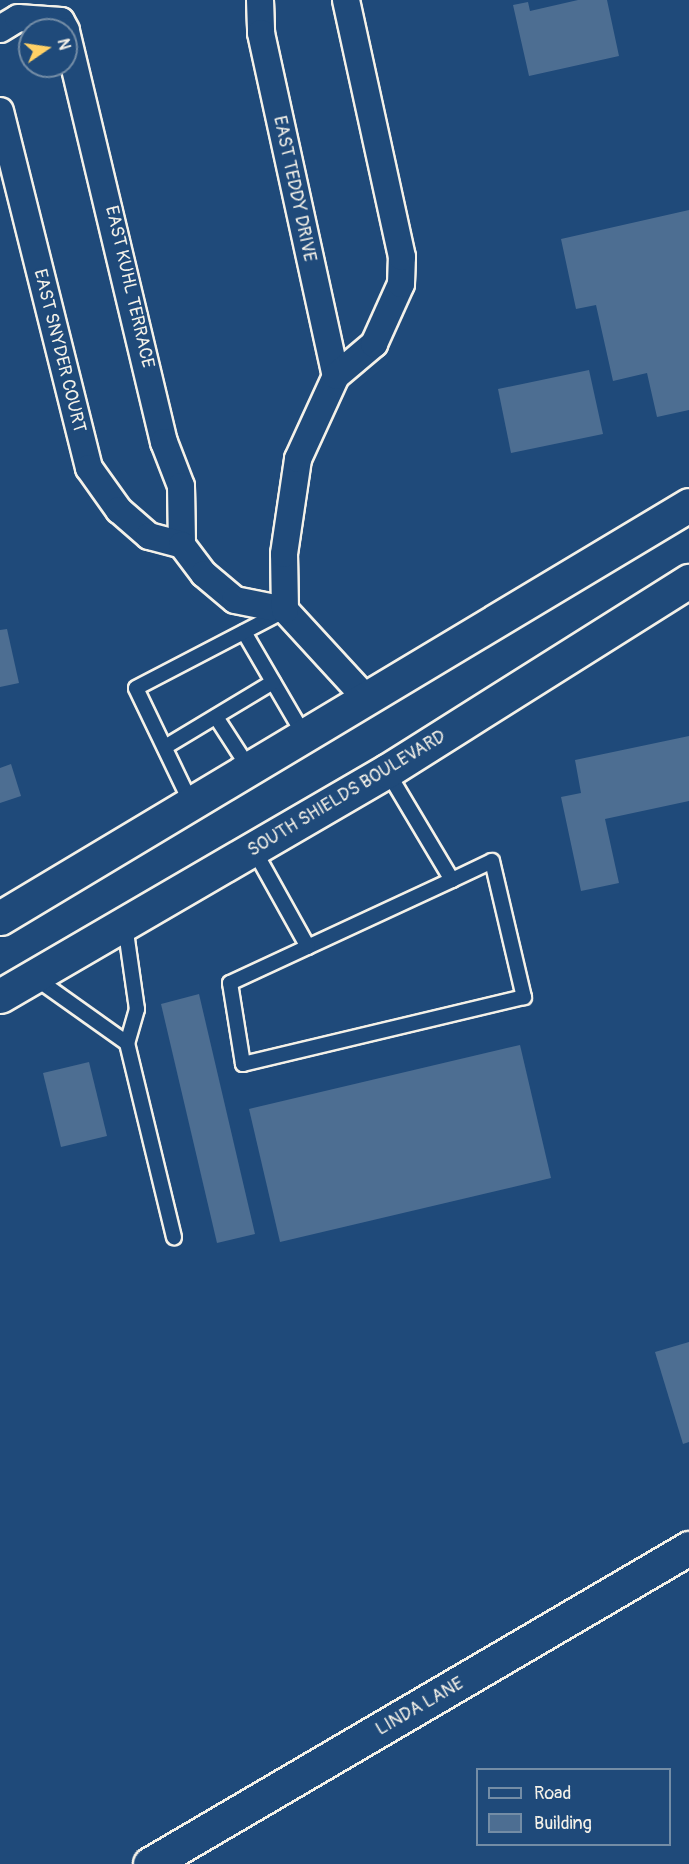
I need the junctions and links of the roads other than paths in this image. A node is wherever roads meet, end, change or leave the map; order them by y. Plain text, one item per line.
1 (260, 0) edge
2 (346, 0) edge
3 (77, 78) edge
4 (0, 111) edge
5 (336, 376) junction
6 (689, 505) edge
7 (182, 545) junction
8 (689, 581) edge
9 (285, 610) junction
10 (244, 632) junction
11 (273, 682) junction
12 (366, 698) junction
13 (216, 717) junction
14 (304, 735) junction
15 (165, 747) junction
16 (249, 768) junction
17 (387, 771) junction
18 (191, 803) junction
19 (254, 850) junction
20 (452, 880) junction
21 (1, 915) edge
22 (125, 925) junction
23 (308, 947) junction
24 (34, 977) junction
25 (0, 996) edge
26 (127, 1044) junction
27 (174, 1237) dead end
28 (689, 1548) edge
29 (150, 1864) edge

1 - 5 street, EAST TEDDY DRIVE
2 - 5 street
3 - 7 street, EAST KUHL TERRACE
4 - 7 street, EAST SNYDER COURT
5 - 9 street
6 - 12 main road
7 - 9 street
8 - 17 main road, SOUTH SHIELDS BOULEVARD
9 - 10 lane
9 - 12 street
10 - 11 lane
10 - 15 lane
11 - 13 lane
11 - 14 lane
12 - 14 main road
13 - 15 lane
13 - 16 lane
14 - 16 main road
15 - 18 lane
16 - 18 main road
17 - 19 main road, SOUTH SHIELDS BOULEVARD
17 - 20 lane
18 - 21 main road
19 - 22 main road, SOUTH SHIELDS BOULEVARD
19 - 23 lane
20 - 23 lane
20 - 23 lane
22 - 24 main road, SOUTH SHIELDS BOULEVARD
22 - 26 lane
24 - 25 main road, SOUTH SHIELDS BOULEVARD
24 - 26 lane
26 - 27 lane
28 - 29 main road, LINDA LANE

